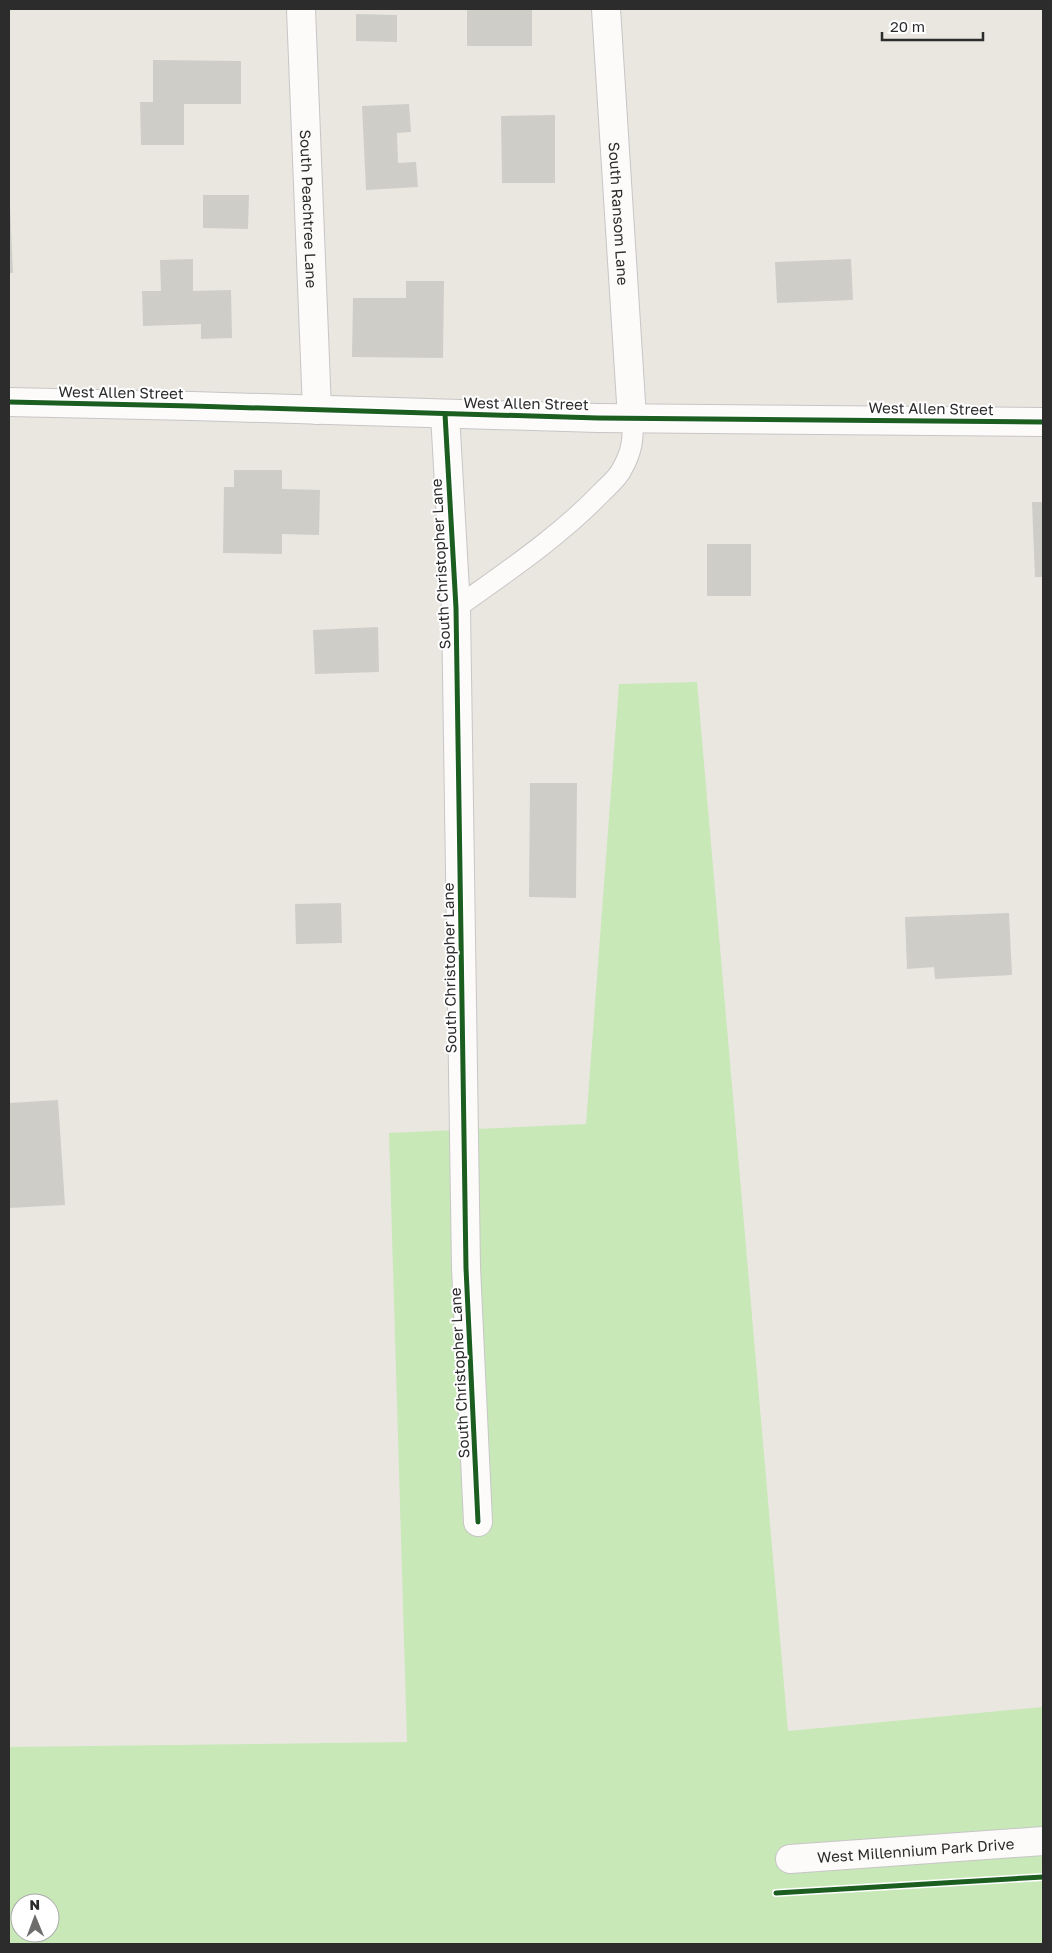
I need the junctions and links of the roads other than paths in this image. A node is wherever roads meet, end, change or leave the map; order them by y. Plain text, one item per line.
1 (301, 9) edge
2 (606, 9) edge
3 (9, 402) edge
4 (317, 410) junction
5 (445, 414) junction
6 (632, 418) junction
7 (1043, 422) edge
8 (456, 608) junction
9 (478, 1522) dead end
10 (1043, 1841) edge
11 (790, 1859) dead end

1 - 4 street, South Peachtree Lane
2 - 6 street, South Ransom Lane
3 - 4 street, West Allen Street
4 - 5 street, West Allen Street
5 - 6 street, West Allen Street
5 - 8 street, South Christopher Lane
6 - 7 street, West Allen Street
6 - 8 lane
8 - 9 street, South Christopher Lane
10 - 11 street, West Millennium Park Drive

